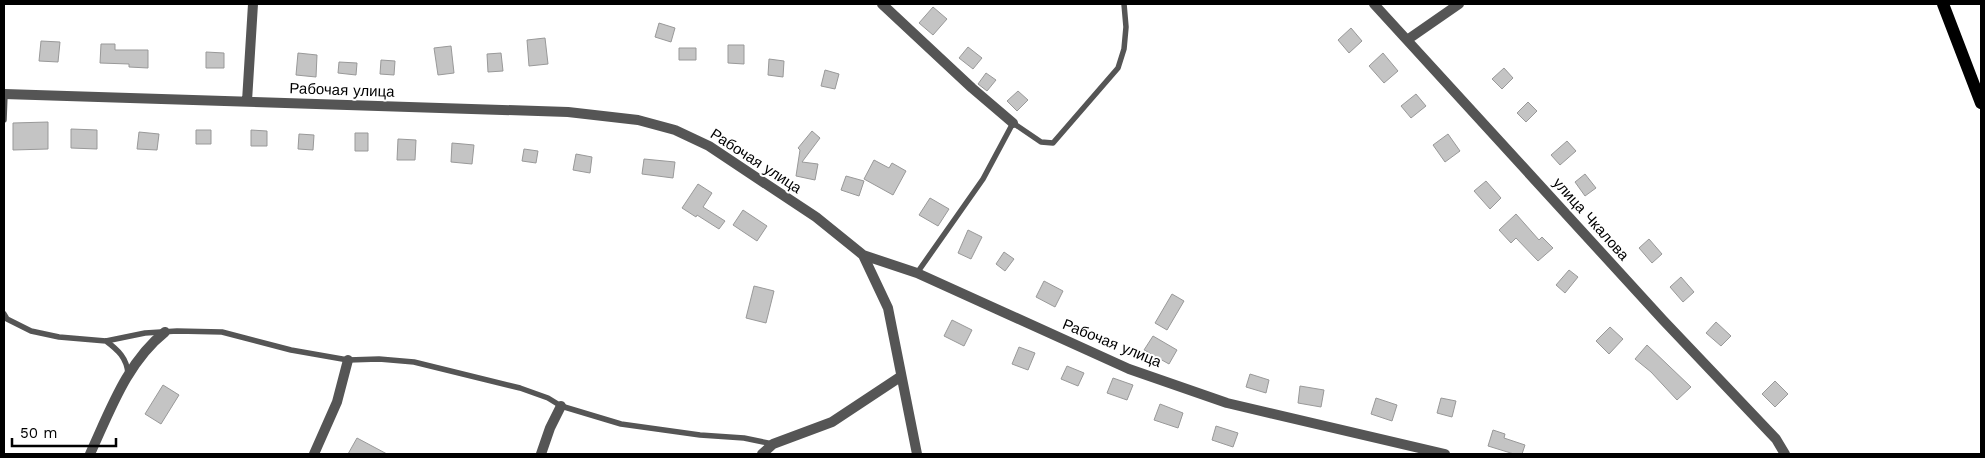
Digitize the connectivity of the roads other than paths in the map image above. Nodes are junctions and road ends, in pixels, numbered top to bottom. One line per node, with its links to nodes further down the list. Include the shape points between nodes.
1 (253, 4): 9 (street)
2 (882, 4): 12 (street)
3 (1124, 4): 12 (lane, via 1124,49 1118,68 1053,143 1041,142)
4 (1374, 4): 7 (street, улица Чкалова)
5 (1459, 4): 7 (street)
6 (1943, 4): 10 (main road)
7 (1407, 40): 29 (street, улица Чкалова, via 1776,439)
8 (4, 94): 9 (street, Рабочая улица); 11 (lane)
9 (247, 101): 13 (street, Рабочая улица, via 568,112 638,120 675,130 709,146)
10 (1981, 103)
11 (4, 120)
12 (1013, 123): 14 (lane, via 983,180)
13 (863, 254): 14 (street, Рабочая улица); 20 (street, via 888,308)
14 (917, 273): 28 (street, Рабочая улица, via 1129,368 1227,403)
15 (4, 314): 17 (lane, via 7,319 31,331)
16 (165, 332): 17 (lane); 18 (lane, via 222,332 291,350); 19 (street)
17 (106, 341): 19 (lane, via 127,363)
18 (348, 360): 21 (lane, via 414,362 520,388); 24 (street, via 337,402)
19 (128, 374): 23 (street)
20 (900, 377): 22 (street, via 832,422); 27 (street)
21 (561, 406): 22 (lane, via 621,424); 25 (street)
22 (773, 444): 26 (street)
23 (90, 454)
24 (314, 454)
25 (541, 454)
26 (762, 454)
27 (917, 454)
28 (1445, 454)
29 (1785, 454)

